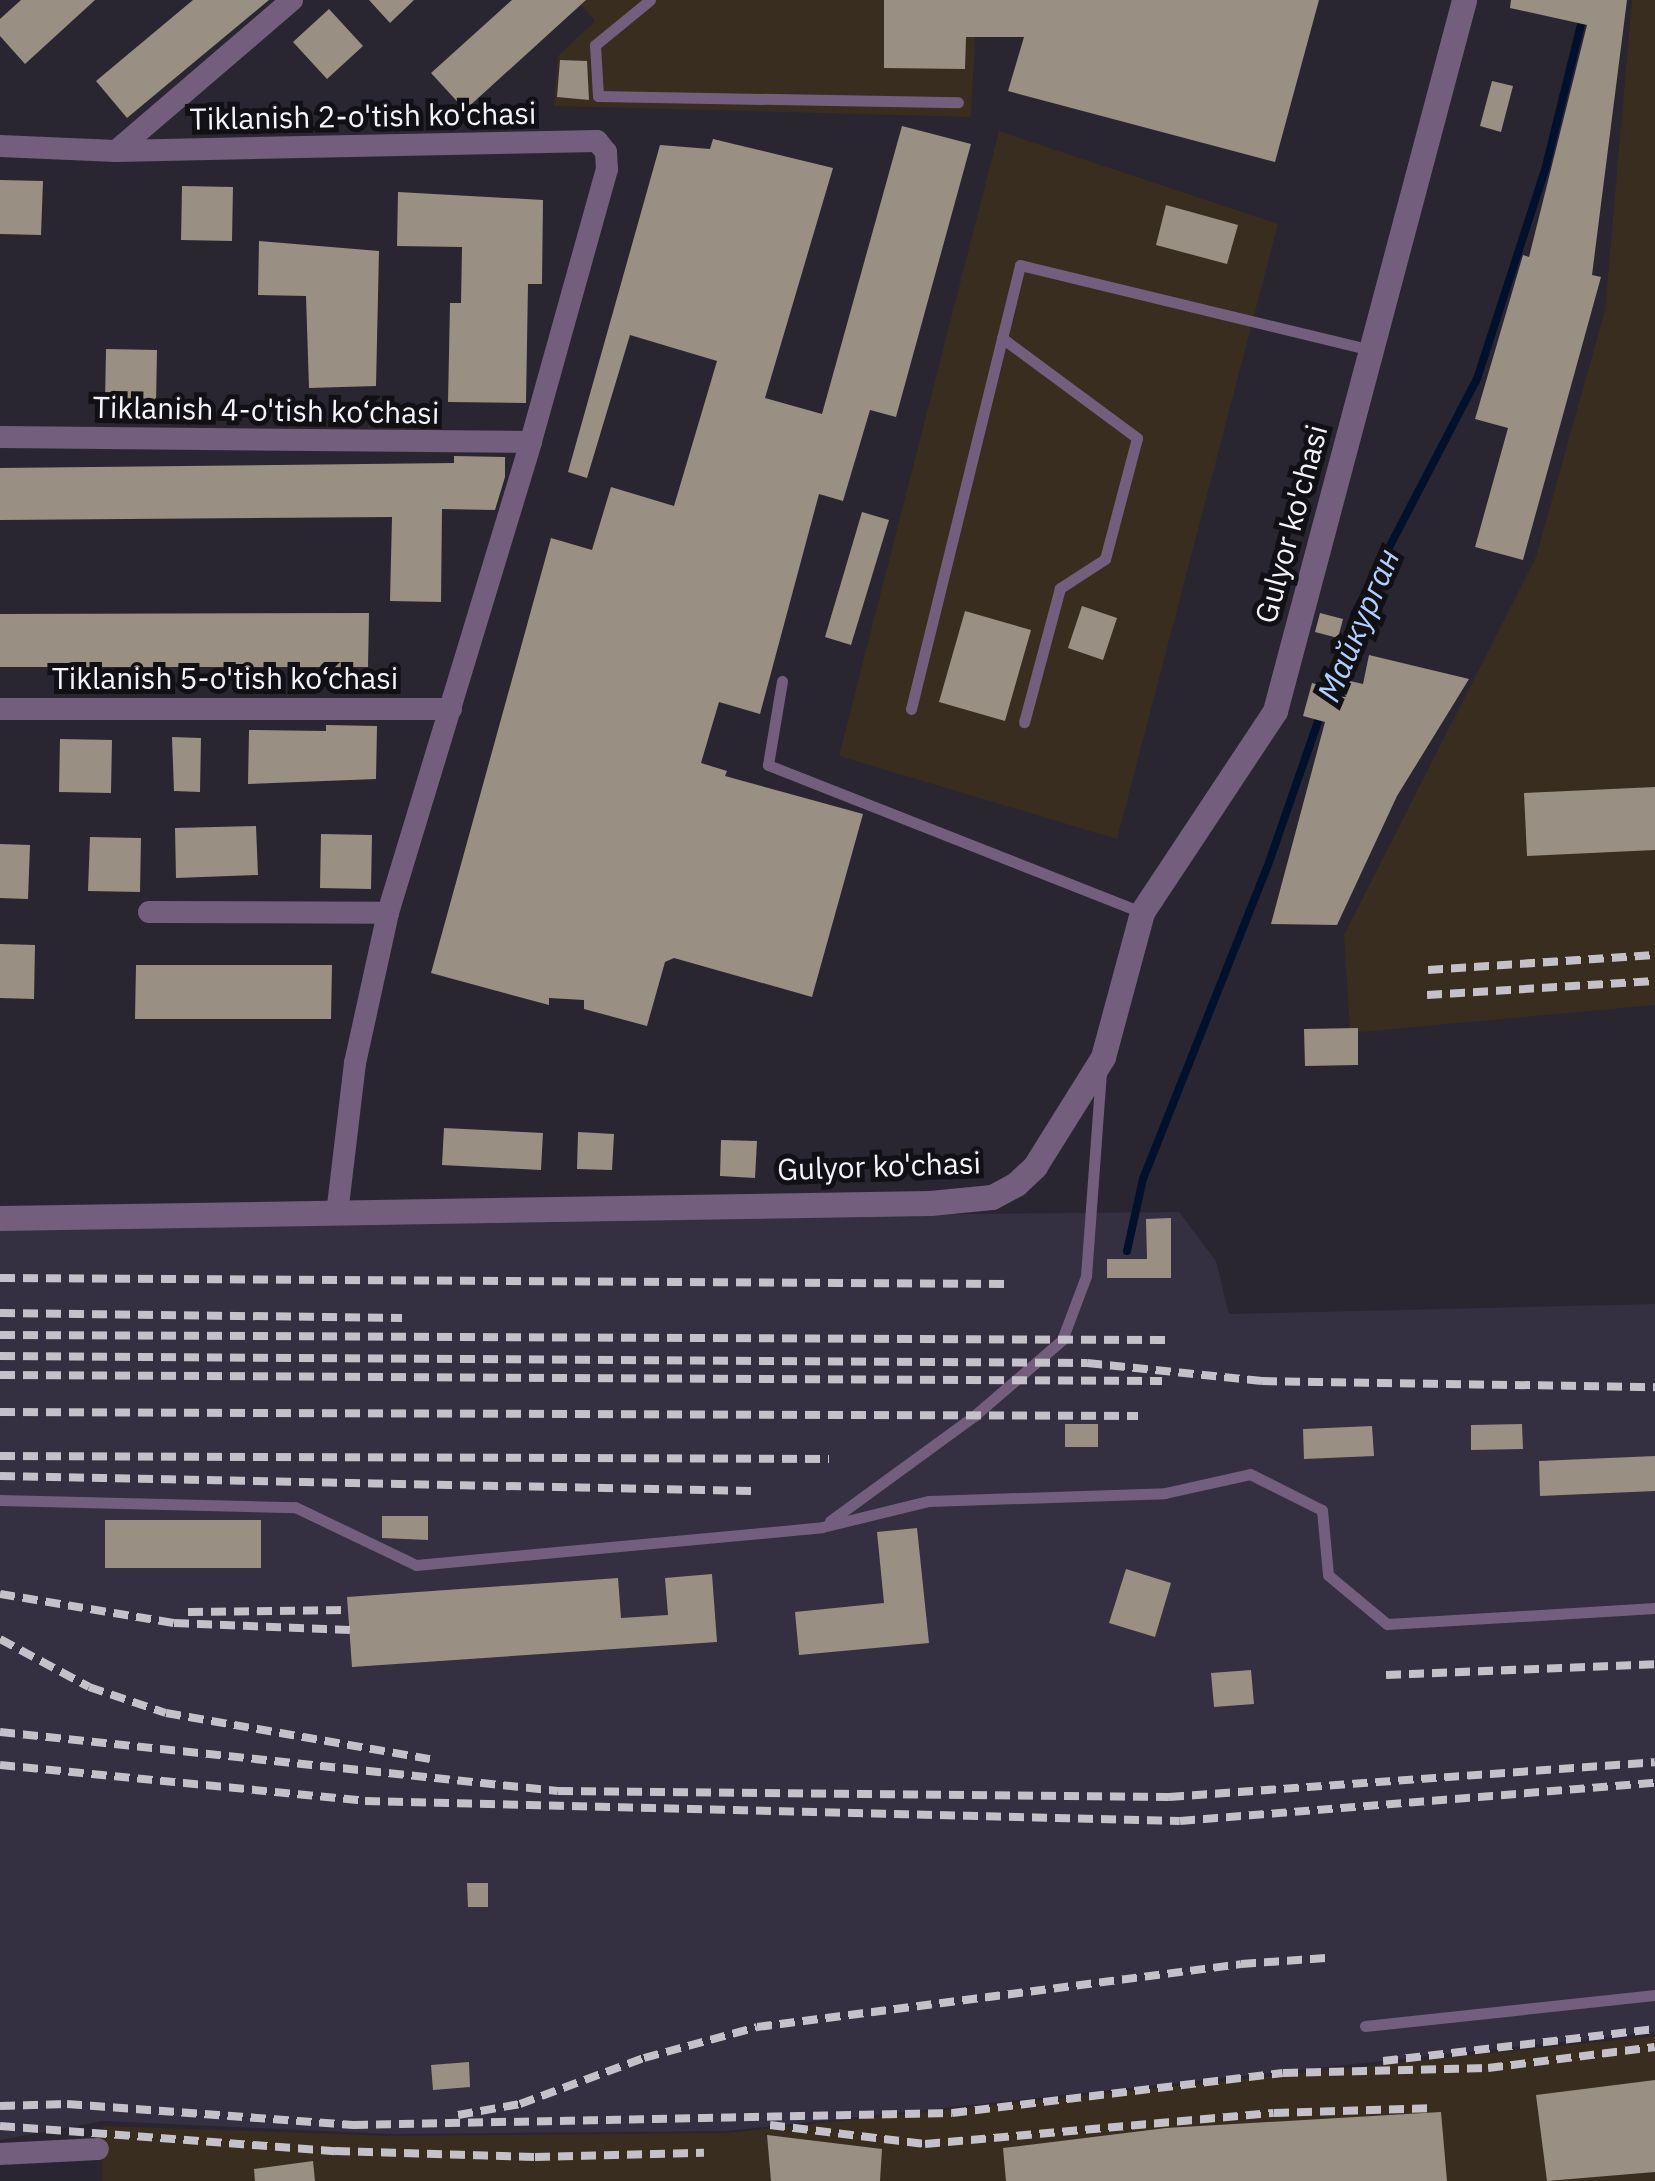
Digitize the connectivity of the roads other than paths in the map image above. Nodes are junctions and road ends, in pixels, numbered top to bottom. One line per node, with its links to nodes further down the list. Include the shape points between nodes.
1 (292, 0): 6 (street, Tiklanish 2-o'tish ko'chasi)
2 (650, 0): 4 (lane, via 594,45 598,96)
3 (1464, 0): 8 (street, Gulyor ko'chasi)
4 (958, 102)
5 (0, 146): 6 (street, Tiklanish 2-o'tish ko'chasi)
6 (116, 151): 10 (street, Tiklanish 2-o'tish ko'chasi, via 596,141 606,152 607,169)
7 (1002, 338): 8 (lane, via 1020,265); 12 (lane); 15 (lane, via 1137,438 1105,559 1060,588)
8 (1371, 350): 17 (street, Gulyor ko'chasi, via 1275,711)
9 (0, 437): 10 (street, Tiklanish 4-o'tish ko‘chasi)
10 (531, 442): 14 (street)
11 (782, 682): 17 (lane, via 768,765)
12 (911, 708)
13 (0, 709): 14 (street, Tiklanish 5-o'tish ko‘chasi)
14 (451, 709): 18 (street)
15 (1024, 722)
16 (149, 912): 18 (street)
17 (1142, 912): 19 (street, Gulyor ko'chasi)
18 (388, 913): 20 (street, via 355,1063)
19 (1102, 1056): 20 (street, Gulyor ko'chasi, via 1036,1166 992,1198); 23 (lane, via 1086,1276 1062,1340 974,1416)
20 (337, 1214): 21 (street, Gulyor ko'chasi)
21 (0, 1218)
22 (0, 1500): 23 (lane, via 295,1507 416,1566)
23 (822, 1526): 24 (lane, via 929,1501 1165,1493 1250,1474 1322,1510 1328,1575 1386,1624)
24 (1655, 1608)
25 (1655, 1994): 26 (lane)
26 (1365, 2026)
27 (98, 2149): 28 (street)
28 (0, 2154)

